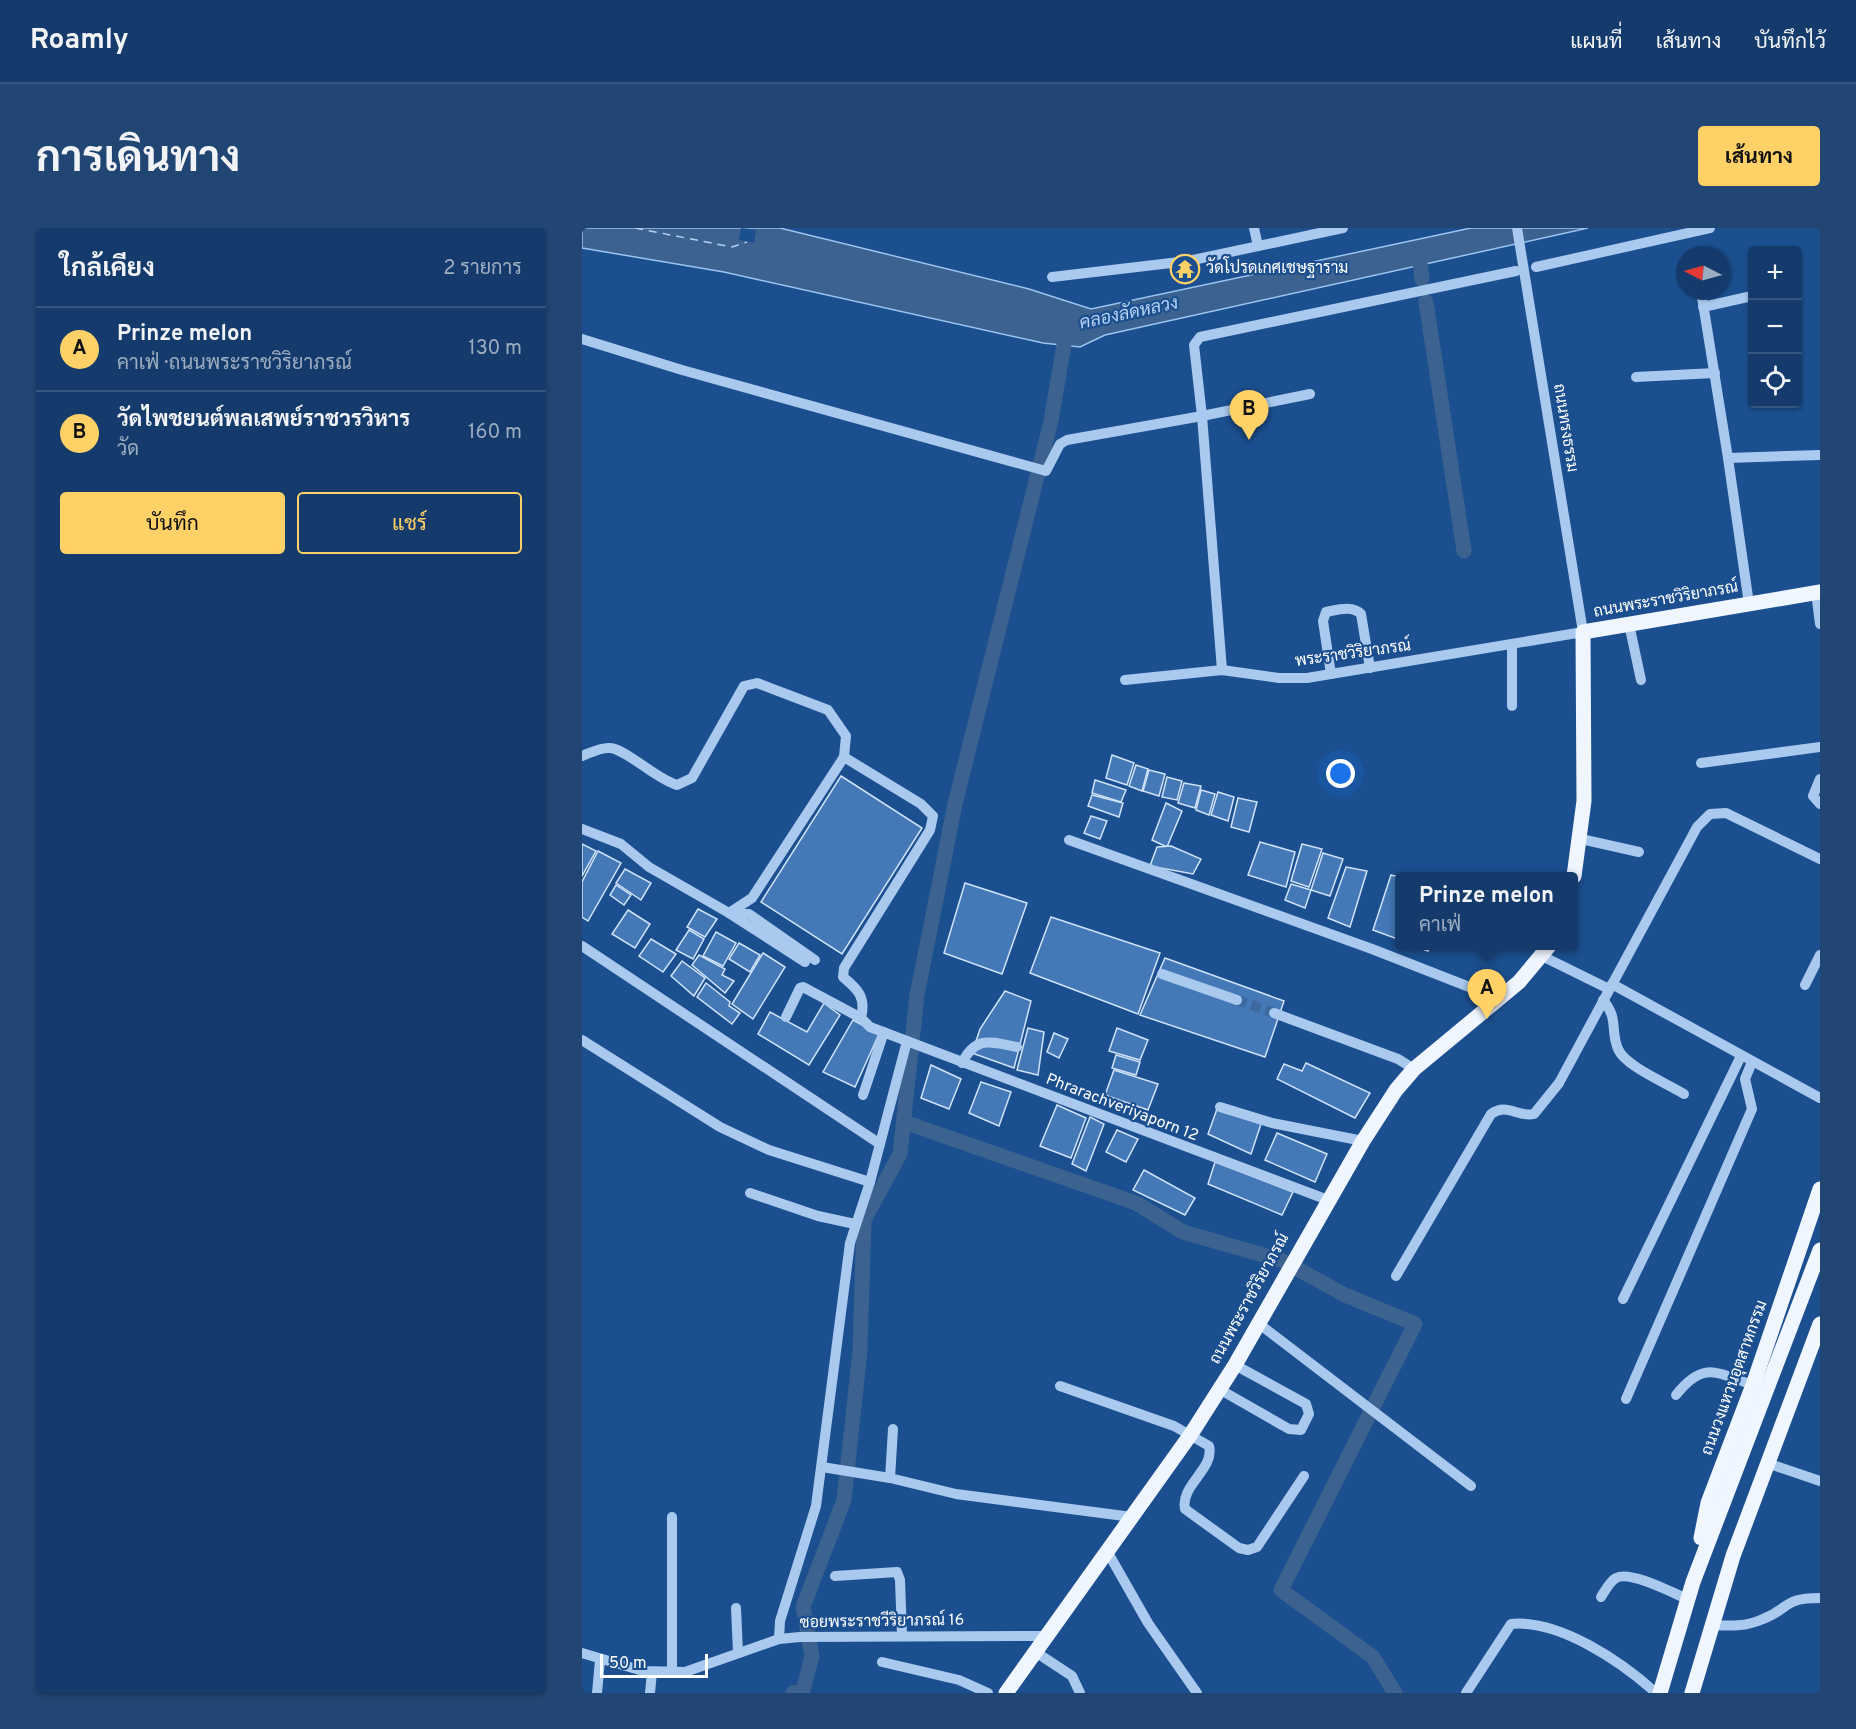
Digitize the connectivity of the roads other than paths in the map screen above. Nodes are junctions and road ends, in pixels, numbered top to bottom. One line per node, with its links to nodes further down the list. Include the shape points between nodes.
1 (1254, 228): 5 (street)
2 (1343, 228): 5 (street)
3 (1517, 228): 7 (street, ถนนทรงธรรม)
4 (1710, 228): 6 (street)
5 (1258, 246): 8 (street, via 1188,261)
6 (1536, 267)
7 (1519, 268): 16 (street, via 1200,337 1194,345); 23 (street, ถนนทรงธรรม)
8 (1052, 277)
9 (1748, 297): 11 (street)
10 (1702, 300): 11 (street)
11 (1703, 307): 13 (street)
12 (582, 339): 16 (street, via 1041,471 1046,471 1060,444 1067,440)
13 (1715, 373): 14 (street); 18 (street)
14 (1636, 377)
15 (1310, 394): 16 (street)
16 (1202, 416): 26 (street)
17 (1820, 455): 18 (street)
18 (1728, 458): 20 (street)
19 (1818, 592): 20 (main road, ถนนพระราชวิริยาภรณ์); 22 (street)
20 (1749, 604): 21 (main road, ถนนพระราชวิริยาภรณ์)
21 (1629, 624): 23 (main road, ถนนพระราชวิริยาภรณ์); 29 (street)
22 (1820, 624)
23 (1583, 632): 24 (street, พระราชวิริยาภรณ์); 38 (main road, ถนนพระราชวิริยาภรณ์)
24 (1512, 644): 25 (street, พระราชวิริยาภรณ์); 30 (street)
25 (1370, 668): 27 (street, พระราชวิริยาภรณ์); 27 (street, via 1361,614 1342,609 1326,612 1323,621)
26 (1222, 669): 27 (street, พระราชวิริยาภรณ์, via 1279,678); 28 (street, พระราชวิริยาภรณ์)
27 (1331, 674)
28 (1125, 680)
29 (1641, 680)
30 (1512, 706)
31 (1820, 747): 34 (street)
32 (582, 756): 33 (street, via 608,747 669,783 683,783 692,778 744,686 757,683 828,710 846,735)
33 (844, 757): 43 (street, via 752,898); 56 (street, via 921,804 933,816 930,830 844,968 843,977 861,993)
34 (1701, 763)
35 (1820, 779): 36 (street, via 1813,796)
36 (1820, 804)
37 (582, 829): 43 (street, via 621,844 649,867)
38 (1581, 839): 40 (street); 42 (main road, ถนนพระราชวิริยาภรณ์)
39 (1069, 840): 51 (street)
40 (1640, 852)
41 (1820, 860): 50 (street, via 1726,813 1710,814 1697,827)
42 (1575, 872)
43 (729, 913): 47 (street)
44 (582, 946): 70 (street)
45 (1545, 951): 50 (street); 51 (main road, ถนนพระราชวิริยาภรณ์)
46 (1820, 955): 49 (street)
47 (810, 961)
48 (1162, 974): 52 (street)
49 (1805, 985)
50 (1610, 987): 53 (street); 61 (street)
51 (1500, 999): 64 (main road, ถนนพระราชวิริยาภรณ์)
52 (1237, 1000)
53 (1603, 1000): 65 (street, via 1614,1017 1617,1048 1626,1060); 77 (street, via 1559,1083 1541,1107 1530,1116 1505,1108 1491,1114)
54 (1274, 1013): 64 (street, via 1398,1059)
55 (786, 1017): 56 (street, Phrarachveriyaporn 12, via 803,987)
56 (861, 1018): 57 (street, Phrarachveriyaporn 12, via 870,1027)
57 (884, 1032): 59 (street, Phrarachveriyaporn 12); 66 (street)
58 (582, 1040): 71 (street, via 720,1127 768,1150)
59 (908, 1041): 63 (street, Phrarachveriyaporn 12); 70 (street)
60 (1017, 1047): 63 (street, via 991,1042 977,1044 968,1050)
61 (1741, 1056): 62 (street); 78 (street)
62 (1752, 1062): 67 (street); 87 (street, via 1745,1079 1752,1109)
63 (962, 1063): 74 (street, Phrarachveriyaporn 12)
64 (1414, 1069): 69 (main road, ถนนพระราชวิริยาภรณ์)
65 (1684, 1094)
66 (863, 1095)
67 (1820, 1098)
68 (1220, 1107): 69 (street, via 1272,1123)
69 (1363, 1140): 74 (main road, ถนนพระราชวิริยาภรณ์)
70 (880, 1144): 71 (street)
71 (870, 1182): 75 (street)
72 (1820, 1189): 83 (main road, ถนนวงแหวนอุตสาหกรรม)
73 (750, 1193): 75 (street)
74 (1328, 1200): 79 (main road, ถนนพระราชวิริยาภรณ์)
75 (855, 1224): 92 (street)
76 (1820, 1250): 101 (main road, ถนนวงแหวนอุตสาหกรรม)
77 (1396, 1276)
78 (1623, 1299)
79 (1258, 1323): 82 (main road, ถนนพระราชวิริยาภรณ์); 96 (street)
80 (1820, 1324): 90 (main road)
81 (1820, 1348): 90 (main road)
82 (1235, 1365): 85 (main road, ถนนพระราชวิริยาภรณ์); 85 (street, via 1306,1404 1309,1414 1300,1430 1289,1429)
83 (1753, 1385): 86 (street, via 1698,1372); 101 (main road, ถนนวงแหวนอุตสาหกรรม, via 1708,1503)
84 (1060, 1386): 89 (street)
85 (1219, 1389): 89 (main road, ถนนพระราชวิริยาภรณ์)
86 (1676, 1395)
87 (1626, 1399)
88 (893, 1430): 94 (street)
89 (1191, 1434): 93 (street, via 1209,1446 1211,1452 1185,1495 1185,1509 1239,1548 1257,1547); 98 (main road, ถนนพระราชวิริยาภรณ์)
90 (1774, 1447): 91 (main road)
91 (1767, 1463): 95 (street); 106 (main road)
92 (822, 1467): 94 (street); 109 (street, via 816,1506 780,1620)
93 (1304, 1476)
94 (890, 1478): 98 (street, via 956,1494)
95 (1820, 1481)
96 (1471, 1486)
97 (672, 1517): 117 (street)
98 (1132, 1517): 99 (main road, ถนนพระราชวิริยาภรณ์)
99 (1107, 1551): 108 (main road, ถนนพระราชวิริยาภรณ์); 123 (street, via 1148,1623)
100 (835, 1576): 107 (street, via 897,1572)
101 (1693, 1582): 104 (main road, ถนนวงแหวนอุตสาหกรรม)
102 (1601, 1597): 104 (street, via 1614,1578 1623,1576)
103 (1820, 1598): 106 (street, via 1798,1598 1766,1618 1743,1626)
104 (1687, 1599): 125 (main road, ถนนวงแหวนอุตสาหกรรม)
105 (736, 1608): 112 (street)
106 (1711, 1625): 116 (main road)
107 (902, 1635): 108 (street, ซอยพระราชวีริยาภรณ์ 16); 109 (street, ซอยพระราชวีริยาภรณ์ 16)
108 (1046, 1636): 110 (main road, ถนนพระราชวิริยาภรณ์)
109 (779, 1639): 112 (street, ซอยพระราชวีริยาภรณ์ 16)
110 (1034, 1652): 121 (main road, ถนนพระราชวิริยาภรณ์); 122 (street, via 1072,1676)
111 (582, 1653): 113 (street, ซอยพระราชวีริยาภรณ์ 16)
112 (738, 1653): 117 (street, ซอยพระราชวีริยาภรณ์ 16)
113 (600, 1660): 115 (street, ซอยพระราชวีริยาภรณ์ 16); 118 (street)
114 (882, 1662): 120 (street, via 959,1680)
115 (652, 1672): 117 (street, ซอยพระราชวีริยาภรณ์ 16); 119 (street)
116 (1697, 1672): 126 (main road); 127 (main road)
117 (672, 1673)
118 (597, 1693)
119 (650, 1693)
120 (988, 1693)
121 (1006, 1693)
122 (1080, 1693)
123 (1197, 1693)
124 (1466, 1693): 125 (street, via 1511,1624 1524,1623 1579,1641)
125 (1658, 1693)
126 (1692, 1693)
127 (1697, 1693)

